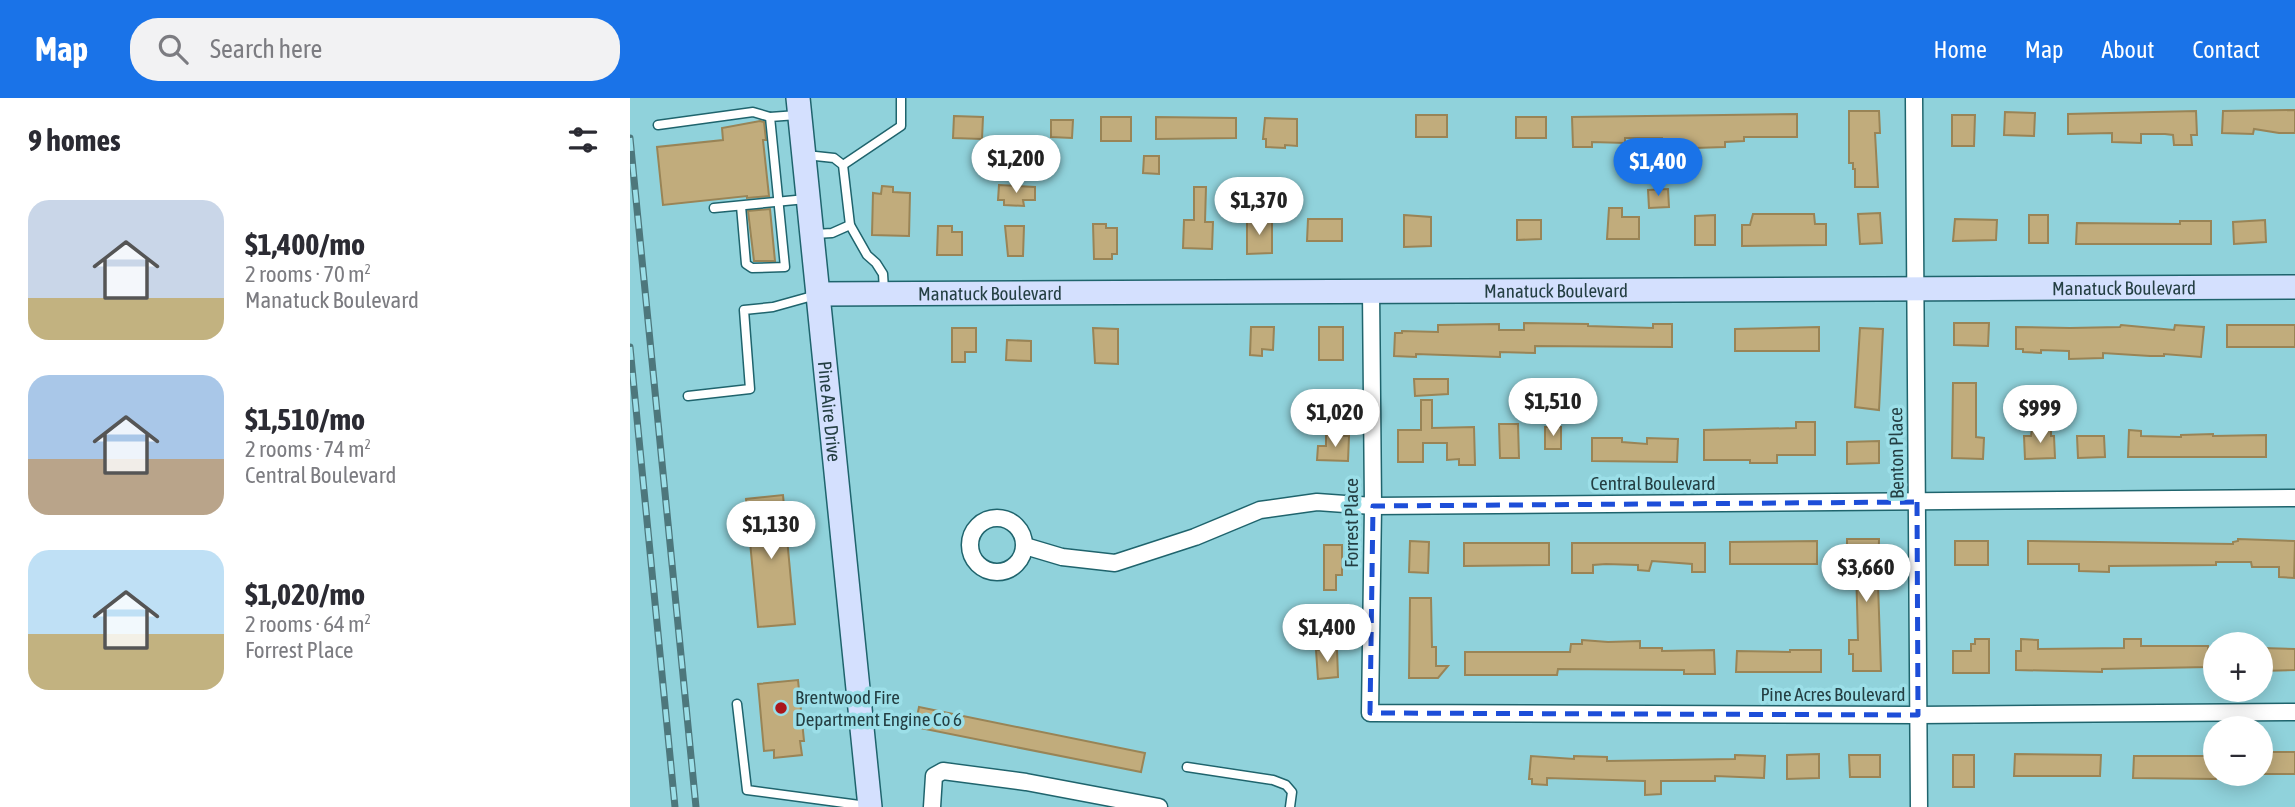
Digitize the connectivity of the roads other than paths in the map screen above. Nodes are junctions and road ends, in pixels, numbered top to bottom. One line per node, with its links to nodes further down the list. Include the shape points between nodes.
1 (901, 98): 7 (lane, via 901,125)
2 (1913, 98): 15 (street, Benton Place)
3 (799, 107): 4 (lane); 6 (street, Pine Aire Drive)
4 (770, 117): 5 (lane, via 753,112); 9 (lane)
5 (658, 125)
6 (804, 155): 7 (lane, via 834,158); 8 (street, Pine Aire Drive)
7 (843, 165): 12 (lane)
8 (809, 199): 9 (lane); 13 (street, Pine Aire Drive)
9 (778, 202): 10 (lane); 10 (lane, via 785,267 752,268 746,264)
10 (741, 206): 11 (lane)
11 (714, 208)
12 (850, 225): 13 (lane, via 832,233); 17 (lane, via 883,274)
13 (812, 234): 18 (street, Pine Aire Drive)
14 (2295, 287): 15 (street, Manatuck Boulevard)
15 (1915, 288): 16 (street, Manatuck Boulevard); 21 (street, Benton Place)
16 (1371, 291): 17 (street, Manatuck Boulevard); 22 (street, Forrest Place)
17 (884, 293): 18 (street, Manatuck Boulevard)
18 (818, 294): 19 (lane, via 744,310 750,388); 29 (street, Pine Aire Drive)
19 (688, 396)
20 (2295, 498): 21 (street, Central Boulevard)
21 (1917, 502): 22 (street, Central Boulevard); 27 (street, Benton Place)
22 (1373, 506): 23 (street, Central Boulevard, via 1317,502 1260,510 1115,563 1062,557); 26 (street, Forrest Place)
23 (1025, 546)
24 (737, 704): 29 (lane, via 747,790)
25 (2295, 712): 27 (street, Pine Acres Boulevard)
26 (1370, 713): 27 (street, Pine Acres Boulevard)
27 (1918, 715): 33 (street, Benton Place)
28 (1186, 767): 32 (lane, via 1286,785 1292,792)
29 (870, 807)
30 (932, 807): 31 (street, via 934,776 943,771)
31 (1159, 807)
32 (1290, 807)
33 (1919, 807)

